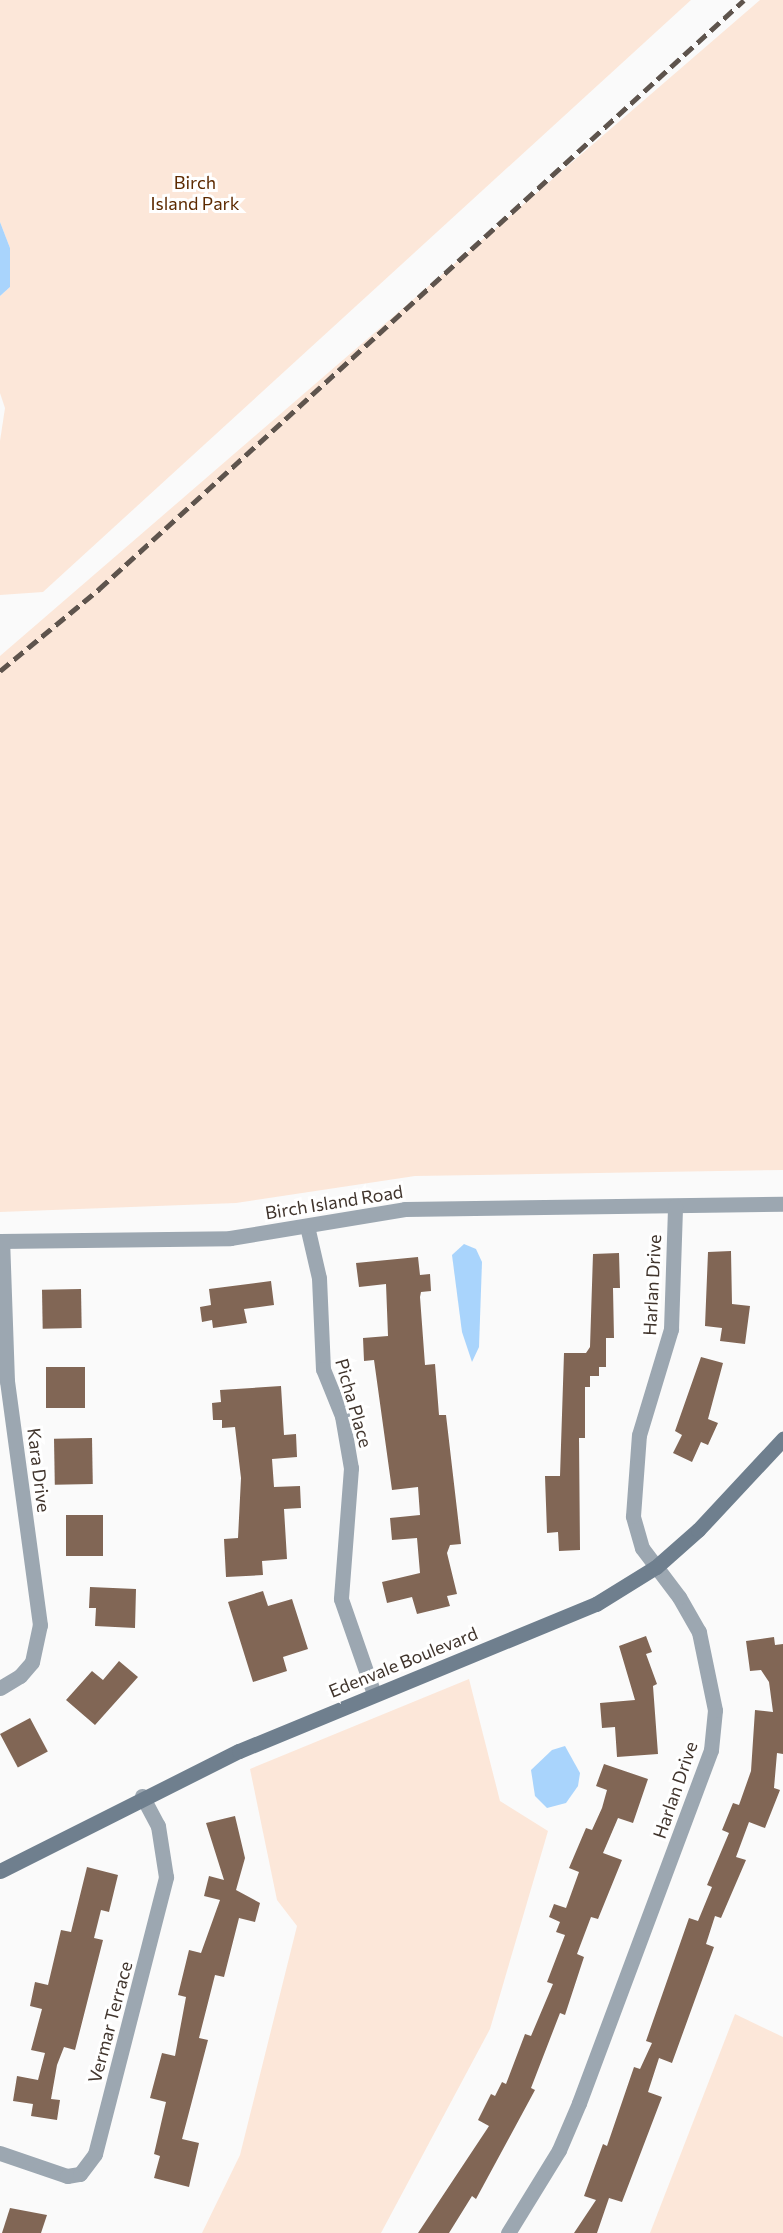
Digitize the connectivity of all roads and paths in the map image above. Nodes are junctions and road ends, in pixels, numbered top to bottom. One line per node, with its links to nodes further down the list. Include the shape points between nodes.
1 (783, 1204): 2 (street, Birch Island Road)
2 (675, 1206): 3 (street, Birch Island Road, via 405,1209); 6 (street, Harlan Drive, via 671,1329 639,1435 633,1476 636,1533)
3 (307, 1226): 4 (street, Birch Island Road, via 230,1238); 8 (street, Picha Place, via 320,1278 323,1369 342,1416 351,1468 341,1599)
4 (1, 1241): 7 (street, Kara Drive, via 7,1381 44,1645 20,1676)
5 (783, 1439): 6 (street, Edenvale Boulevard, via 741,1490)
6 (656, 1567): 8 (street, Edenvale Boulevard, via 596,1604); 12 (street, Harlan Drive, via 699,1632 715,1710 711,1750 579,2103 559,2150)
7 (0, 1688)
8 (374, 1694): 9 (street, Edenvale Boulevard)
9 (142, 1796): 10 (street, Edenvale Boulevard); 11 (street, Vermar Terrace, via 158,1826 166,1877 94,2168 67,2176)
10 (0, 1871)
11 (0, 2153)
12 (508, 2233)

